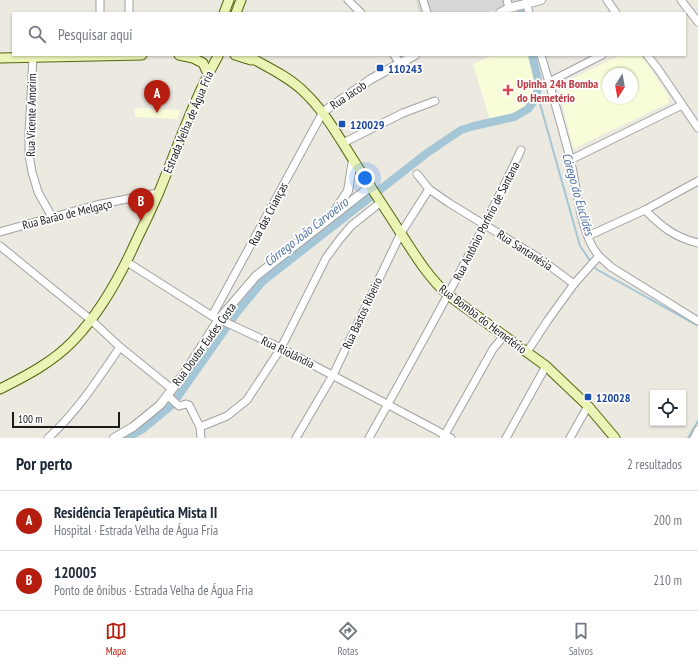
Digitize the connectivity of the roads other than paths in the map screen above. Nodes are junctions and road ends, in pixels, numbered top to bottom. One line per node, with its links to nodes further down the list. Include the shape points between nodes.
1 (100, 0): 12 (street)
2 (129, 0): 13 (street)
3 (229, 0): 14 (main road)
4 (241, 0): 15 (main road)
5 (348, 0): 16 (street)
6 (424, 0): 17 (street)
7 (541, 0): 10 (street)
8 (607, 0): 20 (street)
9 (681, 0): 21 (street)
10 (526, 2): 11 (street); 19 (street)
11 (508, 4): 18 (street)
12 (100, 12)
13 (129, 12)
14 (224, 12)
15 (236, 12)
16 (360, 12)
17 (427, 12)
18 (501, 12)
19 (529, 12)
20 (615, 12)
21 (698, 22)
22 (33, 56): 23 (main road); 33 (main road); 52 (street, Rua Vicente Amorim, via 29,155 38,192)
23 (100, 56)
24 (184, 56): 36 (main road, via 203,63)
25 (217, 56): 36 (main road, Estrada Velha de Água Fria)
26 (238, 56): 34 (main road, Rua Bomba do Hemetério)
27 (248, 56): 34 (main road, Rua Bomba do Hemetério)
28 (395, 56): 35 (street)
29 (413, 56): 35 (street, Rua Jacob)
30 (541, 56): 37 (street)
31 (600, 56): 37 (street)
32 (647, 56): 39 (street)
33 (0, 58)
34 (258, 62): 40 (main road, Rua Bomba do Hemetério, via 302,89)
35 (400, 62): 40 (street, Rua Jacob)
36 (208, 74): 49 (main road, Estrada Velha de Água Fria)
37 (549, 82): 45 (street)
38 (435, 101): 42 (street, via 403,113)
39 (682, 105): 41 (street); 45 (street)
40 (323, 112): 42 (main road, Rua Bomba do Hemetério); 64 (street, Rua das Crianças)
41 (698, 128)
42 (343, 143): 44 (main road, Rua Bomba do Hemetério)
43 (521, 150): 54 (street, Rua Antônio Porfirio de Santana)
44 (353, 160): 50 (main road, Rua Bomba do Hemetério); 53 (street, via 348,191)
45 (570, 160): 57 (street)
46 (417, 174): 48 (street, Rua Santanésia)
47 (698, 181): 51 (street)
48 (429, 189): 54 (street, Rua Santanésia); 56 (street, Rua Bastos Ribeiro)
49 (158, 194): 52 (street, Rua Barão de Melgaço, via 96,205); 61 (main road, Estrada Velha de Água Fria)
50 (376, 194): 53 (street, Rua Doutor Eudes Costa); 56 (main road, Rua Bomba do Hemetério); 69 (street, via 326,258)
51 (645, 210): 57 (street); 58 (street, via 669,231)
52 (52, 217): 55 (street, Rua Barão de Melgaço)
53 (331, 217): 64 (street, Rua Doutor Eudes Costa, via 256,276)
54 (485, 224): 62 (street, Rua Santanésia); 63 (street, Rua Antônio Porfirio de Santana)
55 (0, 232)
56 (401, 233): 63 (main road, Rua Bomba do Hemetério, via 427,273); 72 (street, Rua Bastos Ribeiro)
57 (588, 236): 60 (street)
58 (698, 243)
59 (0, 246): 65 (street)
60 (597, 258): 62 (street); 66 (street)
61 (127, 262): 64 (street, Rua Riolândia); 65 (main road, Estrada Velha de Água Fria)
62 (574, 284): 70 (street)
63 (448, 295): 67 (main road, Rua Bomba do Hemetério); 75 (street, Rua Antônio Porfirio de Santana)
64 (216, 318): 69 (street, Rua Riolândia); 74 (street, Rua Doutor Eudes Costa)
65 (91, 320): 68 (street); 73 (main road, Estrada Velha de Água Fria, via 73,342 48,363)
66 (698, 321)
67 (504, 336): 70 (main road, Rua Bomba do Hemetério); 79 (street, via 493,349)
68 (120, 347): 74 (street); 80 (street, via 64,424)
69 (281, 348): 72 (street, Rua Riolândia); 77 (street, via 241,406 227,416)
70 (526, 352): 71 (main road, Rua Bomba do Hemetério)
71 (546, 366): 76 (main road, Rua Bomba do Hemetério); 85 (street)
72 (333, 375): 75 (street, Rua Riolândia); 83 (street, Rua Bastos Ribeiro)
73 (0, 389)
74 (170, 395): 77 (street, via 178,406 189,405); 81 (street, Rua Doutor Eudes Costa, via 133,427)
75 (387, 405): 79 (street, Rua Riolândia); 84 (street, Rua Antônio Porfirio de Santana)
76 (588, 406): 86 (street); 87 (main road, Rua Bomba do Hemetério)
77 (200, 427): 82 (street)
78 (698, 430): 88 (street)
79 (446, 437)
80 (48, 438)
81 (114, 438)
82 (201, 438)
83 (296, 438)
84 (369, 438)
85 (506, 438)
86 (570, 438)
87 (615, 438)
88 (694, 438)

